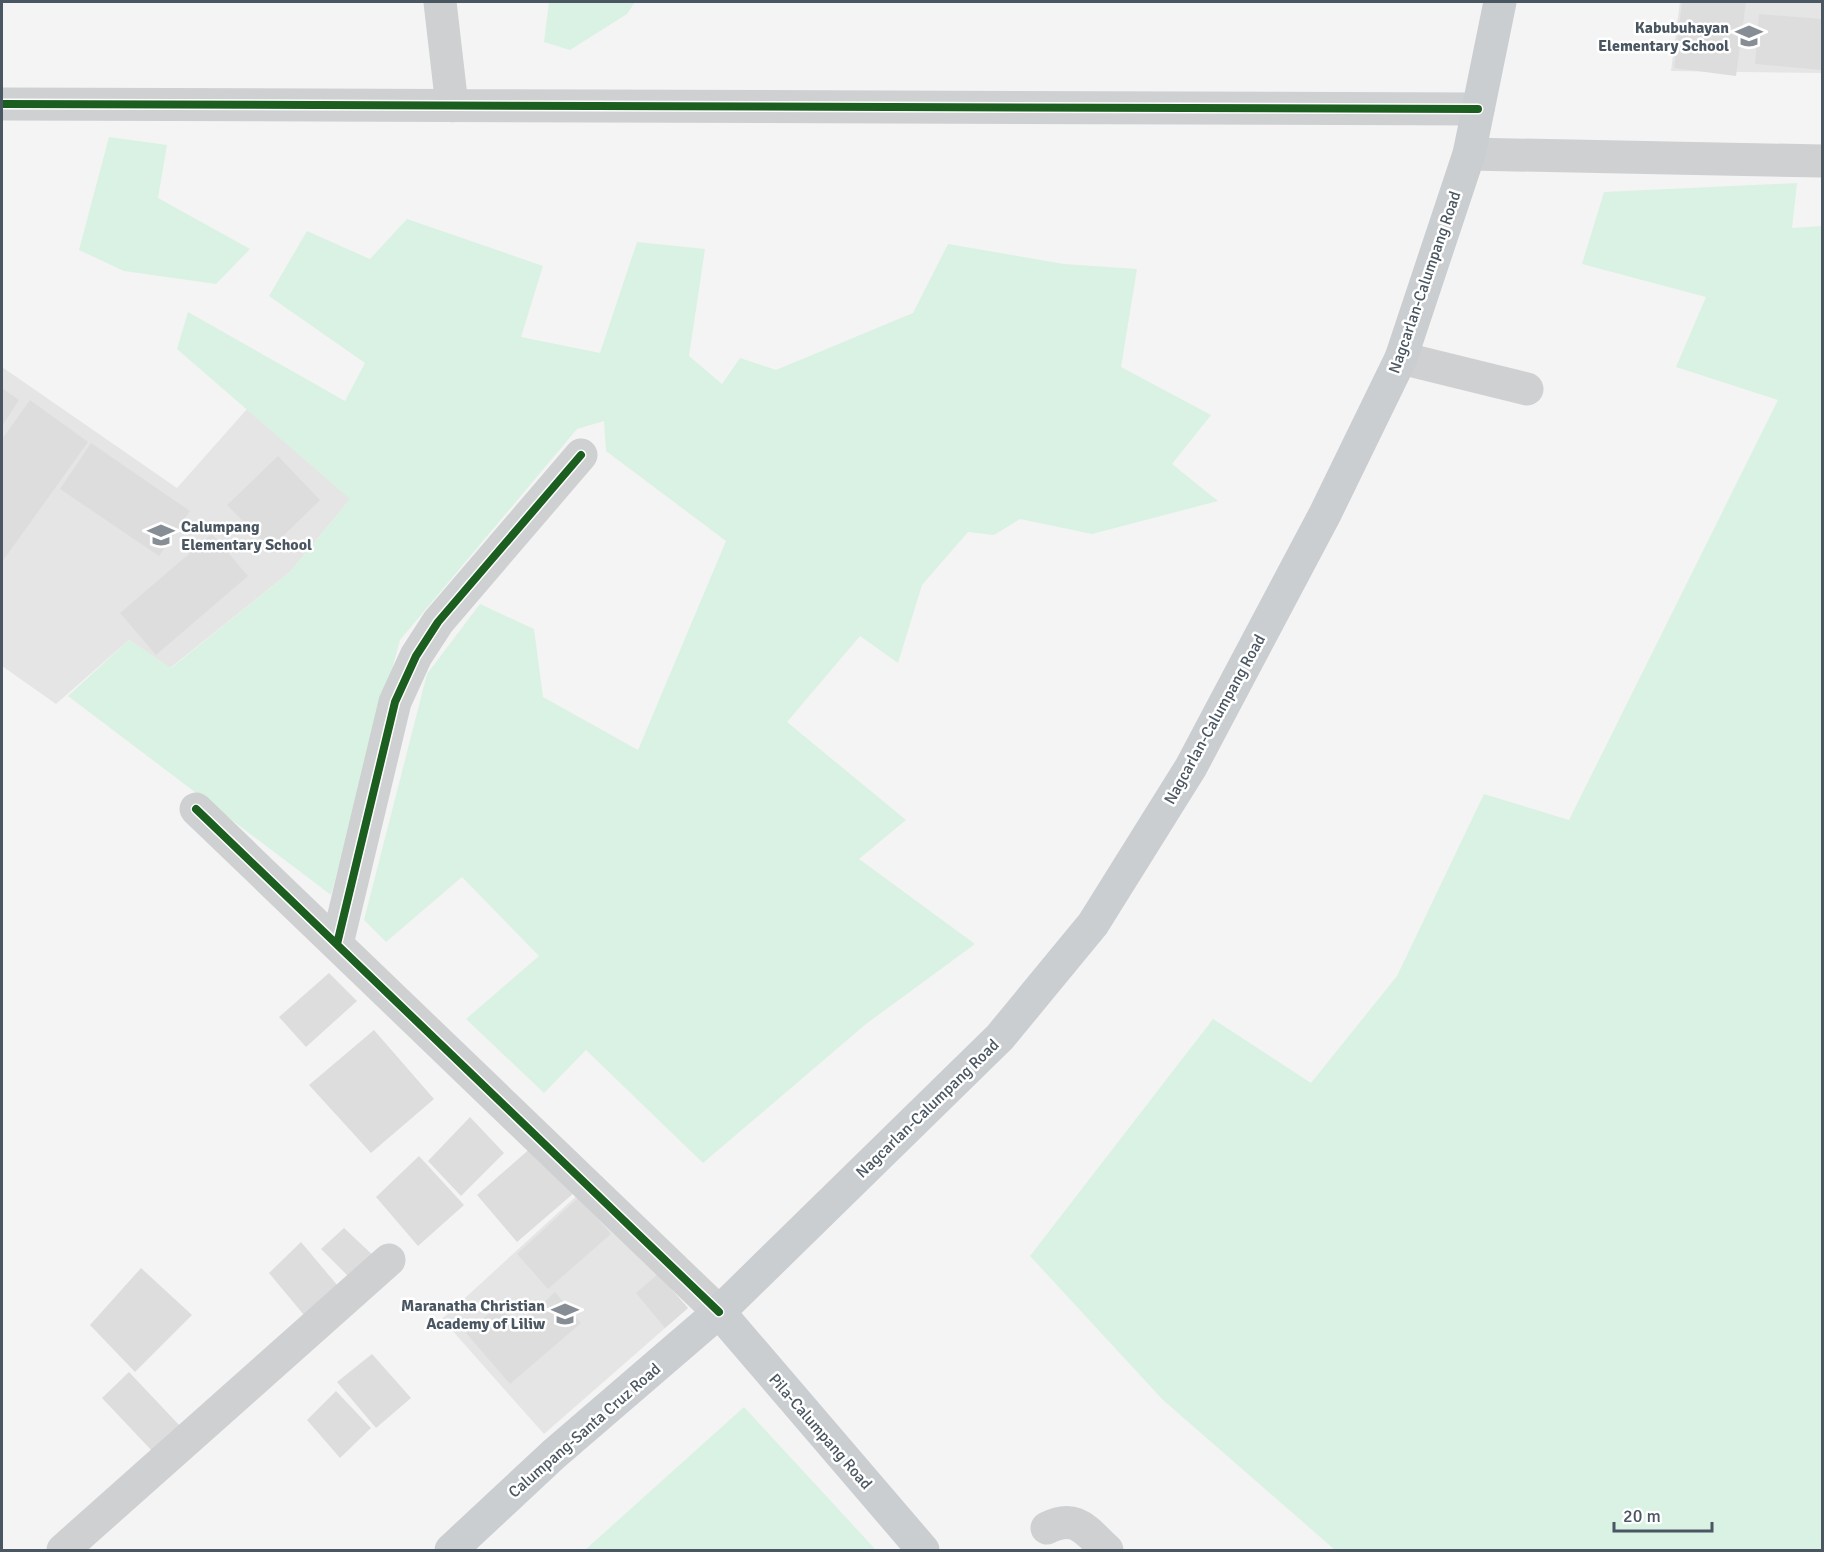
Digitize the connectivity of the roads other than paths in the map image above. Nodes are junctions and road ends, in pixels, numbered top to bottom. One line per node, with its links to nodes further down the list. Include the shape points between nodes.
1 (440, 2): 4 (street)
2 (1500, 2): 5 (main road, Nagcarlan-Calumpang Road)
3 (2, 104): 4 (street)
4 (453, 106): 5 (street)
5 (1478, 109): 6 (main road, Nagcarlan-Calumpang Road)
6 (1469, 154): 7 (street); 8 (main road, Nagcarlan-Calumpang Road)
7 (1822, 161)
8 (1401, 358): 9 (street); 14 (main road, Nagcarlan-Calumpang Road, via 1325,514 1191,767 1093,924 1000,1037)
9 (1527, 389)
10 (581, 455): 12 (street, via 438,622 417,656 395,702)
11 (196, 808): 12 (street)
12 (337, 944): 14 (street)
13 (389, 1260): 16 (street)
14 (719, 1312): 17 (main road, Calumpang-Santa Cruz Road, via 554,1454); 18 (main road, Pila-Calumpang Road)
15 (1047, 1528): 19 (street, via 1063,1520 1078,1523)
16 (63, 1551)
17 (451, 1551)
18 (923, 1551)
19 (1107, 1551)

